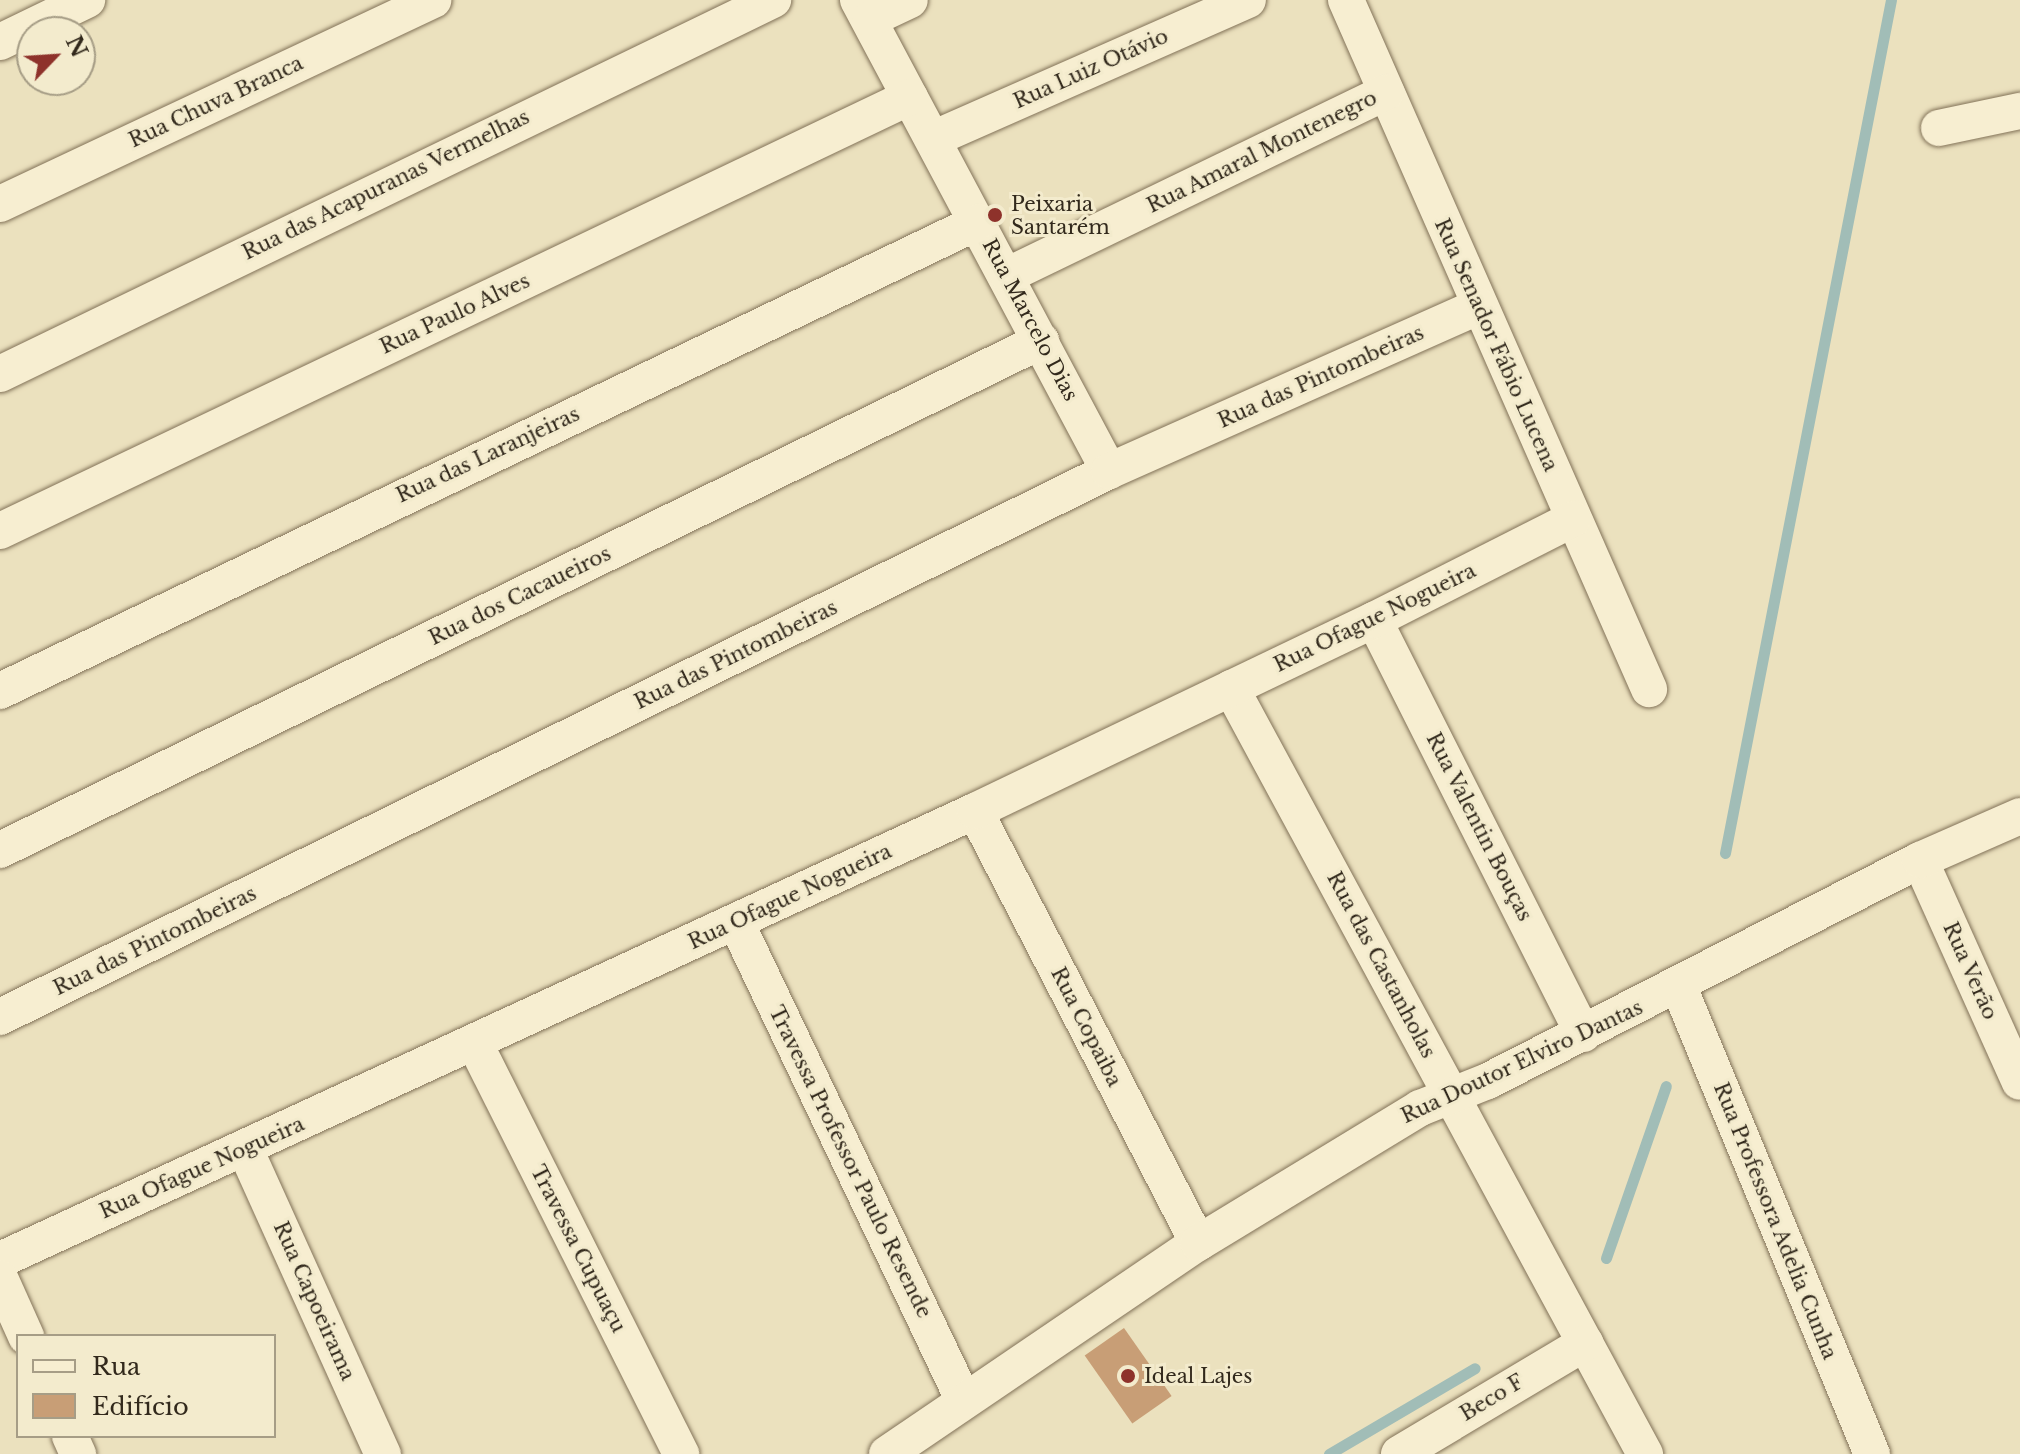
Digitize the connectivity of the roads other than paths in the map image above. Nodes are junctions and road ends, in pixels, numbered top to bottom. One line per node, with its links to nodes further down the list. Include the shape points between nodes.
1 (87, 0): 8 (street)
2 (433, 0): 14 (street, Rua Chuva Branca)
3 (773, 0): 19 (street, Rua das Acapuranas Vermelhas)
4 (910, 0): 7 (street)
5 (1248, 0): 13 (street, Rua Luiz Otávio)
6 (1346, 0): 9 (street, Rua Senador Fábio Lucena)
7 (864, 10): 10 (street, Rua Marcelo Dias)
8 (0, 42)
9 (1386, 92): 16 (street, Rua Amaral Montenegro); 17 (street, Rua Senador Fábio Lucena)
10 (910, 97): 13 (street, Rua Marcelo Dias); 22 (street, Rua Paulo Alves)
11 (2020, 111): 12 (street)
12 (1939, 128)
13 (935, 138): 15 (street, Rua Marcelo Dias)
14 (0, 204)
15 (978, 222): 16 (street, Rua Marcelo Dias); 26 (street, Rua das Laranjeiras)
16 (1008, 275): 18 (street, Rua Marcelo Dias)
17 (1479, 306): 20 (street, Rua das Pintombeiras); 21 (street, Rua Senador Fábio Lucena)
18 (1041, 341): 20 (street, Rua Marcelo Dias); 29 (street, Rua dos Cacaueiros)
19 (0, 374)
20 (1109, 471): 33 (street, Rua das Pintombeiras)
21 (1573, 519): 23 (street, Rua Ofague Nogueira); 25 (street, Rua Senador Fábio Lucena)
22 (0, 531)
23 (1374, 620): 24 (street, Rua Ofague Nogueira); 34 (street, Rua Valentin Bouças)
24 (1231, 688): 27 (street, Rua Ofague Nogueira); 37 (street, Rua das Castanholas)
25 (1649, 689)
26 (0, 691)
27 (975, 811): 31 (street, Rua Ofague Nogueira); 39 (street, Rua Copaiba)
28 (2020, 816): 30 (street, Rua Doutor Elviro Dantas)
29 (0, 850)
30 (1920, 860): 32 (street, Rua Doutor Elviro Dantas); 36 (street, Rua Verão)
31 (736, 922): 35 (street, Rua Ofague Nogueira); 44 (street, Travessa Professor Paulo Resende)
32 (1679, 987): 34 (street, Rua Doutor Elviro Dantas); 50 (street, Rua Professora Adelia Cunha)
33 (0, 1017)
34 (1583, 1034): 37 (street, Rua Doutor Elviro Dantas)
35 (475, 1044): 38 (street, Rua Ofague Nogueira); 46 (street, Travessa Cupuaçu)
36 (2020, 1082)
37 (1451, 1094): 39 (street, Rua Doutor Elviro Dantas); 43 (street, Rua das Castanholas)
38 (245, 1149): 40 (street, Rua Ofague Nogueira); 45 (street, Rua Capoeirama)
39 (1198, 1243): 44 (street, Rua Doutor Elviro Dantas)
40 (0, 1260)
41 (0, 1278): 42 (street)
42 (25, 1334)
43 (1585, 1343): 48 (street, Beco F); 49 (street, Rua das Castanholas)
44 (964, 1401): 47 (street, Rua Doutor Elviro Dantas)
45 (383, 1454)
46 (681, 1454)
47 (887, 1454)
48 (1399, 1454)
49 (1645, 1454)
50 (1872, 1454)

